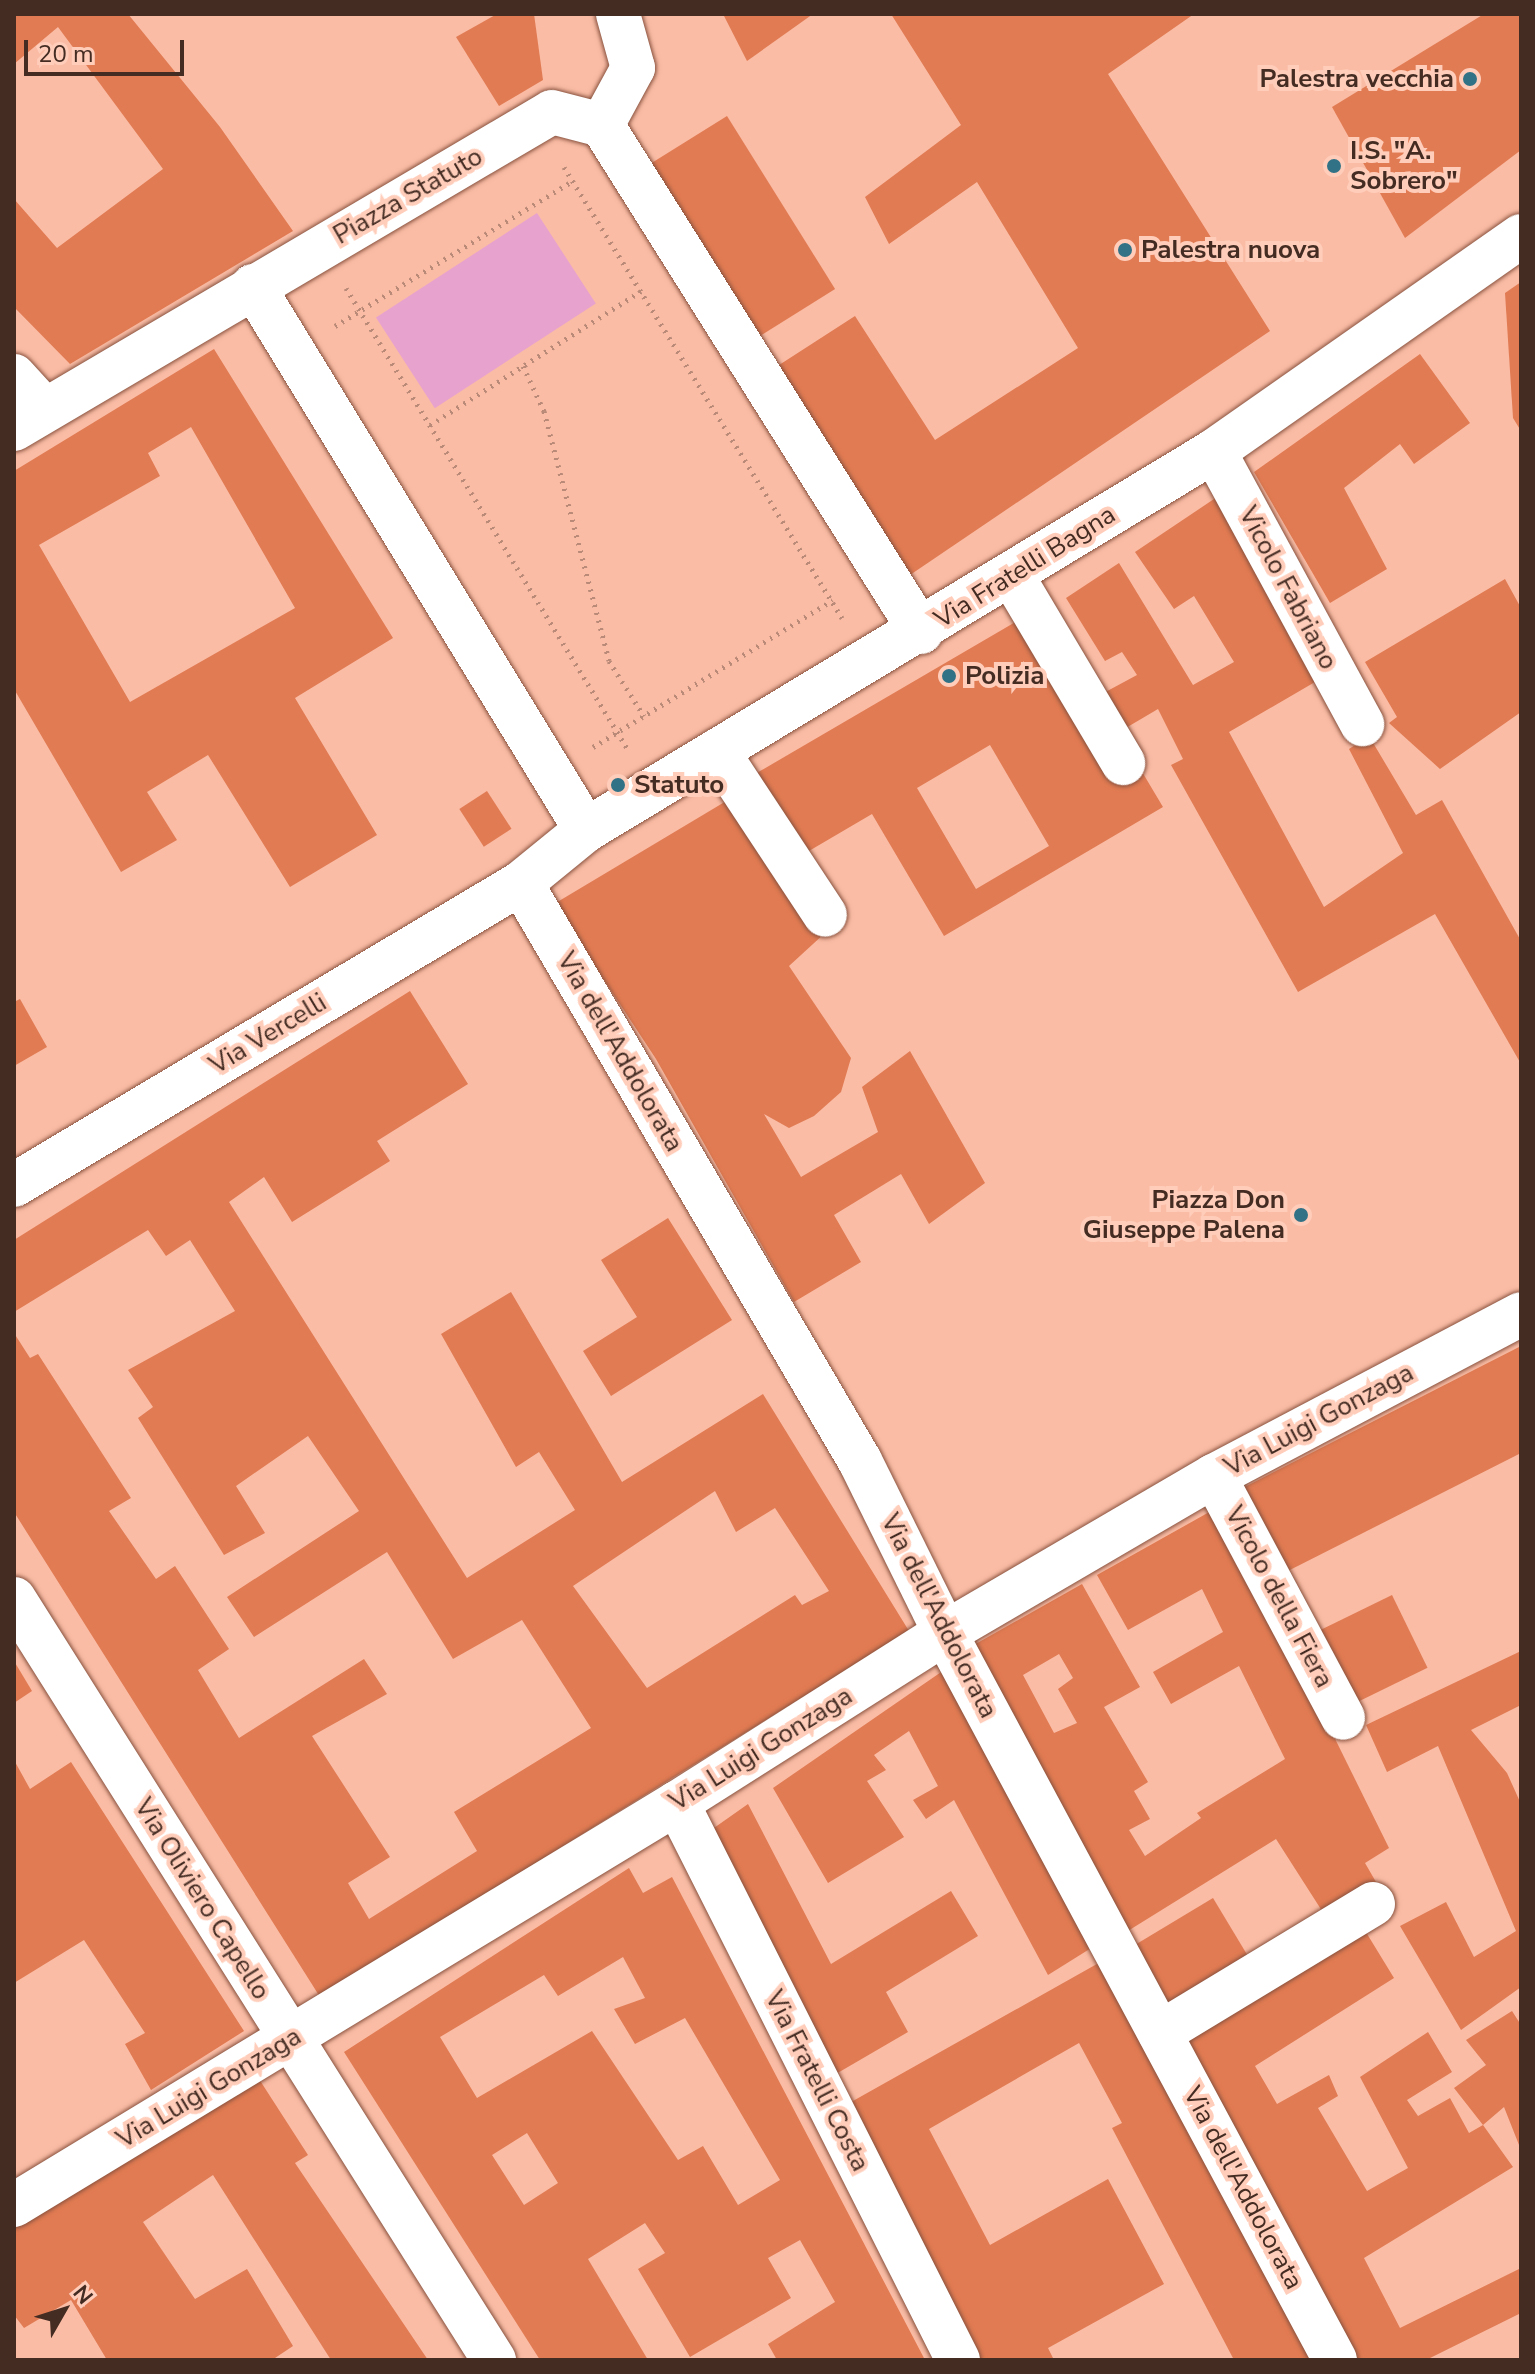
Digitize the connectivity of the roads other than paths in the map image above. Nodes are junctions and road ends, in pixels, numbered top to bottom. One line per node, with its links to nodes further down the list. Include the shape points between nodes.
1 (618, 14): 2 (street, via 633,68)
2 (610, 139): 4 (street, Piazza Statuto, via 552,112); 9 (street)
3 (1521, 236): 7 (street, Via Fratelli Bagna)
4 (253, 286): 6 (street, Piazza Statuto); 13 (street)
5 (14, 376): 6 (street)
6 (29, 420)
7 (1214, 451): 8 (street, Via Fratelli Bagna); 10 (street, Vicolo Fabriano)
8 (1011, 574): 9 (street, Via Fratelli Bagna); 12 (street)
9 (921, 632): 11 (street, Via Fratelli Bagna)
10 (1362, 724)
11 (717, 751): 13 (street, Via Fratelli Bagna); 15 (street)
12 (1123, 763)
13 (586, 830): 14 (street, Via Fratelli Bagna)
14 (521, 883): 16 (street, Via Vercelli); 20 (street, Via dell'Addolorata, via 860,1461)
15 (825, 915)
16 (14, 1185)
17 (1521, 1314): 18 (street, Via Luigi Gonzaga)
18 (1214, 1476): 20 (street, Via Luigi Gonzaga); 21 (street, Vicolo della Fiera)
19 (14, 1599): 25 (street, Via Oliviero Capello)
20 (945, 1633): 22 (street, Via Luigi Gonzaga); 24 (street, Via dell'Addolorata)
21 (1343, 1718)
22 (677, 1803): 25 (street, Via Luigi Gonzaga); 28 (street, Via Fratelli Costa)
23 (1373, 1904): 24 (street)
24 (1160, 2033): 29 (street, Via dell'Addolorata)
25 (290, 2039): 26 (street, Via Luigi Gonzaga); 27 (street, Via Oliviero Capello)
26 (14, 2205)
27 (494, 2360)
28 (958, 2360)
29 (1335, 2360)

